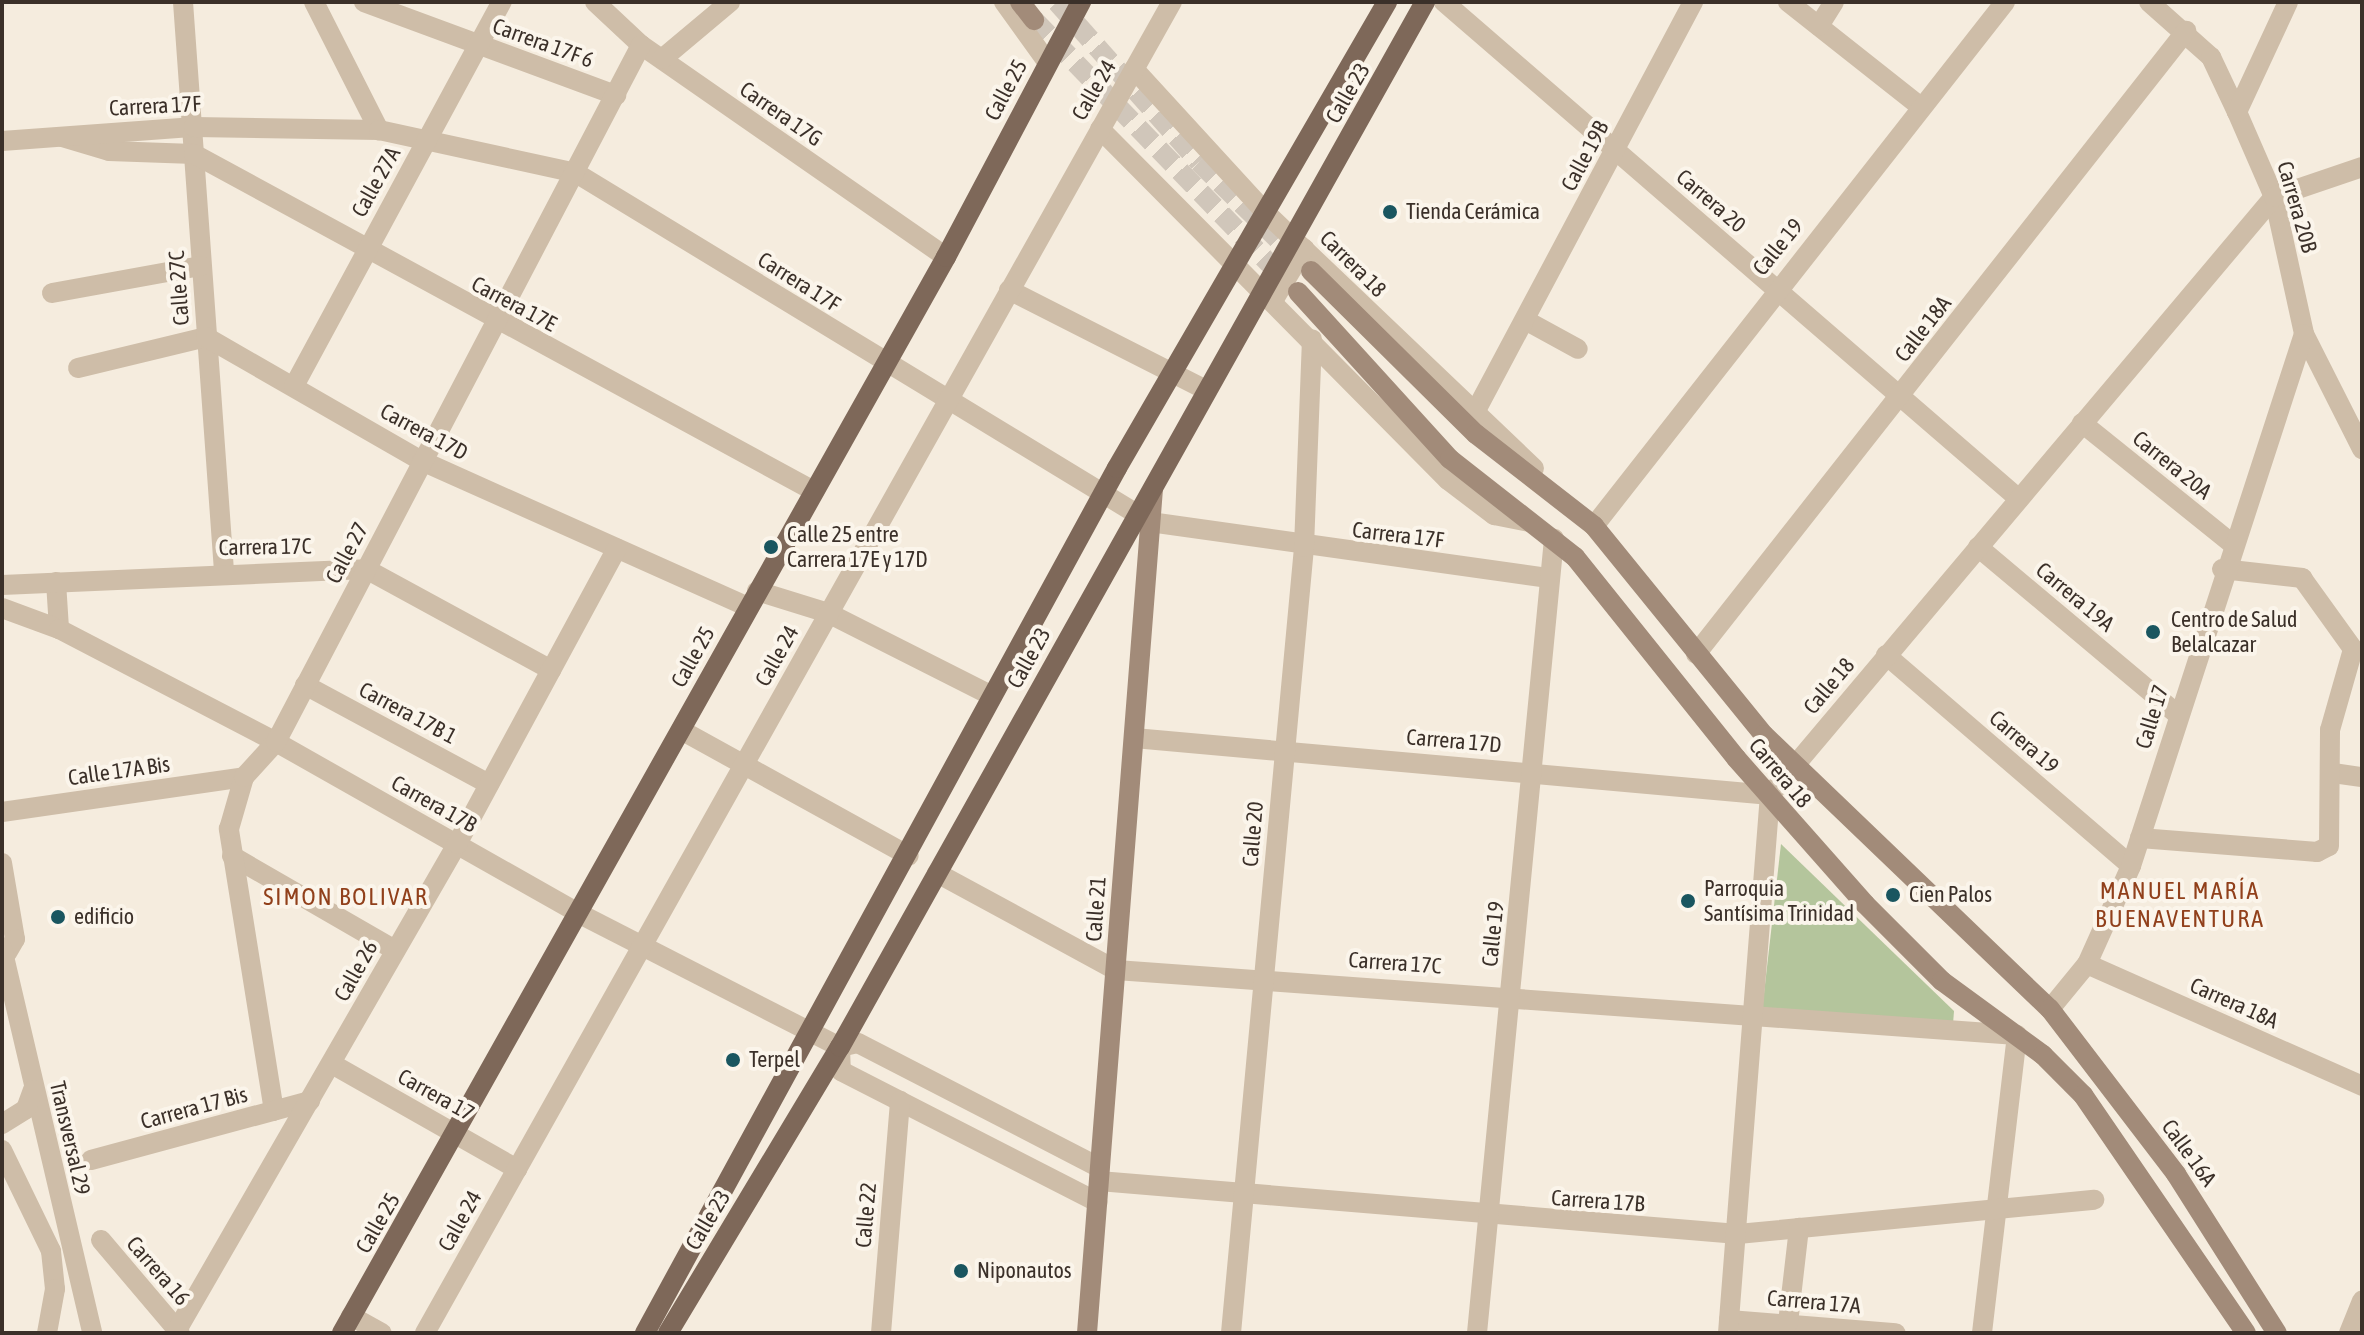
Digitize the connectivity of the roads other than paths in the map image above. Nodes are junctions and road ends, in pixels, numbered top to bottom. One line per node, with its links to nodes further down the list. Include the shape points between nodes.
1 (183, 2): 33 (street, Calle 27C)
2 (364, 2): 23 (street, Carrera 17F 6)
3 (502, 2): 23 (street, Calle 27A)
4 (595, 2): 24 (street, Carrera 17G)
5 (730, 2): 25 (street)
6 (1004, 2): 26 (street)
7 (1020, 2): 20 (main road)
8 (1081, 2): 26 (main road, Calle 25)
9 (1172, 2): 27 (street, Calle 24)
10 (1387, 2): 32 (main road, Calle 23)
11 (1425, 2): 29 (main road, Calle 23)
12 (1444, 2): 39 (street, Carrera 20)
13 (1693, 2): 39 (street, Calle 19B)
14 (1788, 2): 21 (street)
15 (1834, 2): 21 (street)
16 (2005, 2): 30 (street, Calle 19)
17 (2149, 2): 22 (street, Carrera 20B)
18 (2288, 2): 31 (street)
19 (322, 4): 35 (street)
20 (1034, 20)
21 (1819, 26): 30 (street)
22 (2186, 31): 31 (street, Carrera 20B, via 2211,57); 67 (street, Calle 18A)
23 (479, 45): 28 (street, Carrera 17F 6); 37 (street, Calle 27A)
24 (641, 45): 25 (street, Carrera 17G); 28 (street, Calle 27)
25 (662, 59): 47 (street, Carrera 17G)
26 (1048, 63): 47 (main road, Calle 25)
27 (1134, 69): 34 (street, Calle 24); 44 (street, Carrera 18)
28 (616, 95): 42 (street, Calle 27)
29 (1370, 103): 32 (main road); 45 (main road, Calle 23)
30 (1921, 107): 51 (street, Calle 19)
31 (2237, 112): 43 (street, Carrera 20B)
32 (1321, 117): 44 (main road, Calle 23)
33 (194, 127): 35 (street, Carrera 17F); 36 (street, Carrera 17F); 40 (street, Calle 27C)
34 (1100, 129): 49 (street, Carrera 18); 52 (street, Calle 24)
35 (379, 130): 37 (street, Carrera 17F)
36 (56, 135): 38 (street, Carrera 17F); 40 (street, via 109,151)
37 (429, 136): 42 (street, Carrera 17F); 46 (street, Calle 27A)
38 (2, 141)
39 (1615, 150): 51 (street, Carrera 20); 56 (street, Calle 19B)
40 (194, 154): 46 (street, Carrera 17E); 48 (street, Calle 27C)
41 (2362, 167): 43 (street)
42 (576, 173): 57 (street, Calle 27); 62 (street, Carrera 17F)
43 (2274, 197): 58 (street, Carrera 20B); 70 (street, Calle 18)
44 (1266, 213): 45 (street, Carrera 18); 49 (main road, Calle 23)
45 (1298, 243): 55 (main road, Calle 23); 69 (street, Carrera 18)
46 (366, 251): 57 (street, Carrera 17E); 65 (street, Calle 27A)
47 (946, 257): 62 (main road, Calle 25)
48 (201, 266): 54 (street); 59 (street, Calle 27C)
49 (1237, 267): 55 (street, Carrera 18); 64 (main road, Calle 23)
50 (1311, 271): 77 (main road, Carrera 18, via 1476,434)
51 (1775, 288): 67 (street, Carrera 20); 77 (street, Calle 19)
52 (1009, 290): 64 (street); 68 (street, Calle 24)
53 (1298, 292): 78 (main road, Carrera 18, via 1422,432)
54 (52, 293)
55 (1267, 296): 60 (street, Carrera 18); 66 (main road, Calle 23)
56 (1525, 320): 61 (street); 69 (street, Calle 19B)
57 (497, 323): 72 (street, Calle 27); 73 (street, Carrera 17E)
58 (2304, 334): 71 (street, Carrera 20B); 80 (street, Calle 17)
59 (206, 337): 63 (street); 65 (street, Carrera 17D); 86 (street, Calle 27C)
60 (1312, 339): 78 (street, Carrera 18, via 1448,480 1494,515); 81 (street, Calle 20)
61 (1578, 349)
62 (886, 364): 68 (street, Carrera 17F); 73 (main road, Calle 25)
63 (78, 368)
64 (1173, 373): 66 (street); 74 (main road, Calle 23)
65 (294, 386): 72 (street, Carrera 17D)
66 (1204, 389): 76 (main road, Calle 23)
67 (1900, 397): 75 (street, Carrera 20); 95 (street, Calle 18A)
68 (947, 401): 74 (street, Carrera 17F); 92 (street, Calle 24)
69 (1473, 416): 77 (street, Carrera 18)
70 (2082, 423): 75 (street, Calle 18); 80 (street, Carrera 20A)
71 (2362, 449)
72 (422, 461): 83 (street, Carrera 17D); 84 (street, Calle 27)
73 (814, 491): 90 (main road, Calle 25)
74 (1102, 495): 76 (street, Carrera 17F); 99 (main road, Calle 23)
75 (2019, 499): 82 (street, Calle 18)
76 (1143, 518): 81 (street, Carrera 17F); 102 (main road, Calle 21); 120 (main road, Calle 23)
77 (1588, 521): 95 (main road, Carrera 18)
78 (1529, 522): 79 (main road, Carrera 18)
79 (1554, 539): 87 (street, Calle 19); 112 (main road, Carrera 18)
80 (2231, 543): 85 (street, Calle 17)
81 (1304, 547): 87 (street, Carrera 17F); 104 (street, Calle 20)
82 (1978, 547): 96 (street, Calle 18); 100 (street, Carrera 19A)
83 (617, 548): 90 (street, Carrera 17D); 97 (street, Calle 26)
84 (366, 569): 86 (street, Carrera 17C); 97 (street, Carrera 17C); 98 (street, Calle 27)
85 (2222, 569): 94 (street, via 2302,578); 100 (street, Calle 17)
86 (224, 571): 88 (street, Carrera 17C)
87 (1549, 578): 107 (street, Calle 19)
88 (56, 582): 89 (street, Carrera 17C); 93 (street)
89 (2, 585)
90 (753, 599): 92 (street, Carrera 17D); 101 (main road, Calle 25)
91 (2, 608): 93 (street, Carrera 17B)
92 (828, 613): 99 (street, Carrera 17D); 105 (street, Calle 24)
93 (59, 629): 103 (street, Carrera 17B)
94 (2357, 647): 108 (street, via 2330,730)
95 (1696, 654): 106 (main road, Carrera 18)
96 (1886, 655): 106 (street, Calle 18); 119 (street, Carrera 19)
97 (551, 670): 111 (street, Calle 26)
98 (305, 685): 103 (street, Calle 27); 111 (street, Carrera 17B 1)
99 (992, 696): 117 (main road, Calle 23)
100 (2178, 715): 114 (street, Calle 17)
101 (681, 730): 105 (street); 121 (main road, Calle 25)
102 (1134, 738): 104 (street, Carrera 17D); 126 (main road, Calle 21)
103 (276, 742): 109 (street, Calle 27); 115 (street, Carrera 17B)
104 (1285, 751): 107 (street, Carrera 17D); 127 (street, Calle 20)
105 (743, 765): 117 (street); 122 (street, Calle 24)
106 (1794, 765): 112 (street, Calle 18); 129 (main road, Carrera 18)
107 (1535, 772): 112 (street, Carrera 17D); 128 (street, Calle 19)
108 (2333, 773): 110 (street); 114 (street, via 2335,835 2317,852)
109 (244, 777): 113 (street, Calle 17A Bis); 116 (street, Calle 27, via 229,829)
110 (2362, 777)
111 (489, 784): 115 (street, Calle 26)
112 (1770, 795): 130 (street); 132 (main road, Carrera 18, via 1942,981)
113 (2, 812)
114 (2140, 838): 119 (street, Calle 17)
115 (457, 844): 121 (street, Carrera 17B); 123 (street, Calle 26)
116 (232, 856): 123 (street); 139 (street, Calle 27)
117 (909, 856): 131 (main road, Calle 23)
118 (2, 863): 124 (street, Transversal 29, via 15,939)
119 (2131, 866): 125 (street, Calle 17)
120 (937, 873): 126 (street, Carrera 17C); 133 (main road, Calle 23)
121 (578, 913): 122 (street, Carrera 17B); 141 (main road, Calle 25)
122 (643, 944): 131 (street, Carrera 17B); 144 (street, Calle 24)
123 (395, 950): 134 (street, Calle 26)
124 (5, 951): 136 (street, Transversal 29)
125 (2087, 964): 129 (street, Calle 17); 135 (street, Carrera 18A)
126 (1116, 970): 127 (street, Carrera 17C); 145 (main road, Calle 21)
127 (1264, 978): 128 (street, Carrera 17C); 146 (street, Calle 20)
128 (1511, 995): 130 (street, Carrera 17C); 150 (street, Calle 19)
129 (2050, 1009): 173 (main road, Calle 16A, via 2176,1174)
130 (1754, 1016): 132 (street, Carrera 17C); 152 (street)
131 (813, 1030): 133 (street, Carrera 17B); 164 (main road, Calle 23)
132 (2017, 1035): 149 (street); 172 (main road, via 2083,1095)
133 (840, 1047): 138 (street, via 841,1071); 145 (street, Carrera 17B, via 858,1043); 165 (main road, Calle 23)
134 (332, 1064): 137 (street, Calle 26); 141 (street, Carrera 17)
135 (2362, 1086)
136 (33, 1090): 140 (street, via 26,1109); 161 (street, Transversal 29)
137 (310, 1101): 139 (street, Carrera 17 Bis); 159 (street, Calle 26)
138 (900, 1101): 148 (street); 166 (street, Calle 22)
139 (274, 1111): 143 (street, Carrera 17 Bis)
140 (2, 1124)
141 (457, 1134): 144 (street, Carrera 17); 156 (main road, Calle 25)
142 (2, 1150): 158 (street, via 51,1251)
143 (91, 1160)
144 (517, 1169): 163 (street, Calle 24)
145 (1100, 1174): 146 (street, Carrera 17B); 148 (main road, Calle 21)
146 (1244, 1198): 150 (street, Carrera 17B); 168 (street, Calle 20)
147 (2094, 1200): 149 (street, Carrera 17B)
148 (1097, 1202): 167 (main road, Calle 21)
149 (1994, 1209): 151 (street, Carrera 17B); 171 (street)
150 (1486, 1218): 152 (street, Carrera 17B); 169 (street, Calle 19)
151 (1799, 1228): 152 (street, Carrera 17B); 155 (street)
152 (1738, 1234): 157 (street)
153 (101, 1240): 159 (street, Carrera 16)
154 (2362, 1301): 160 (street)
155 (1788, 1323): 157 (street, Carrera 17A); 170 (street, Carrera 17A)
156 (347, 1325): 162 (street)
157 (1728, 1326)
158 (45, 1330)
159 (178, 1331)
160 (2353, 1332)
161 (92, 1333)
162 (382, 1333)
163 (425, 1333)
164 (645, 1333)
165 (668, 1333)
166 (881, 1333)
167 (1087, 1333)
168 (1231, 1333)
169 (1477, 1333)
170 (1895, 1333)
171 (1982, 1333)
172 (2246, 1333)
173 (2277, 1333)

